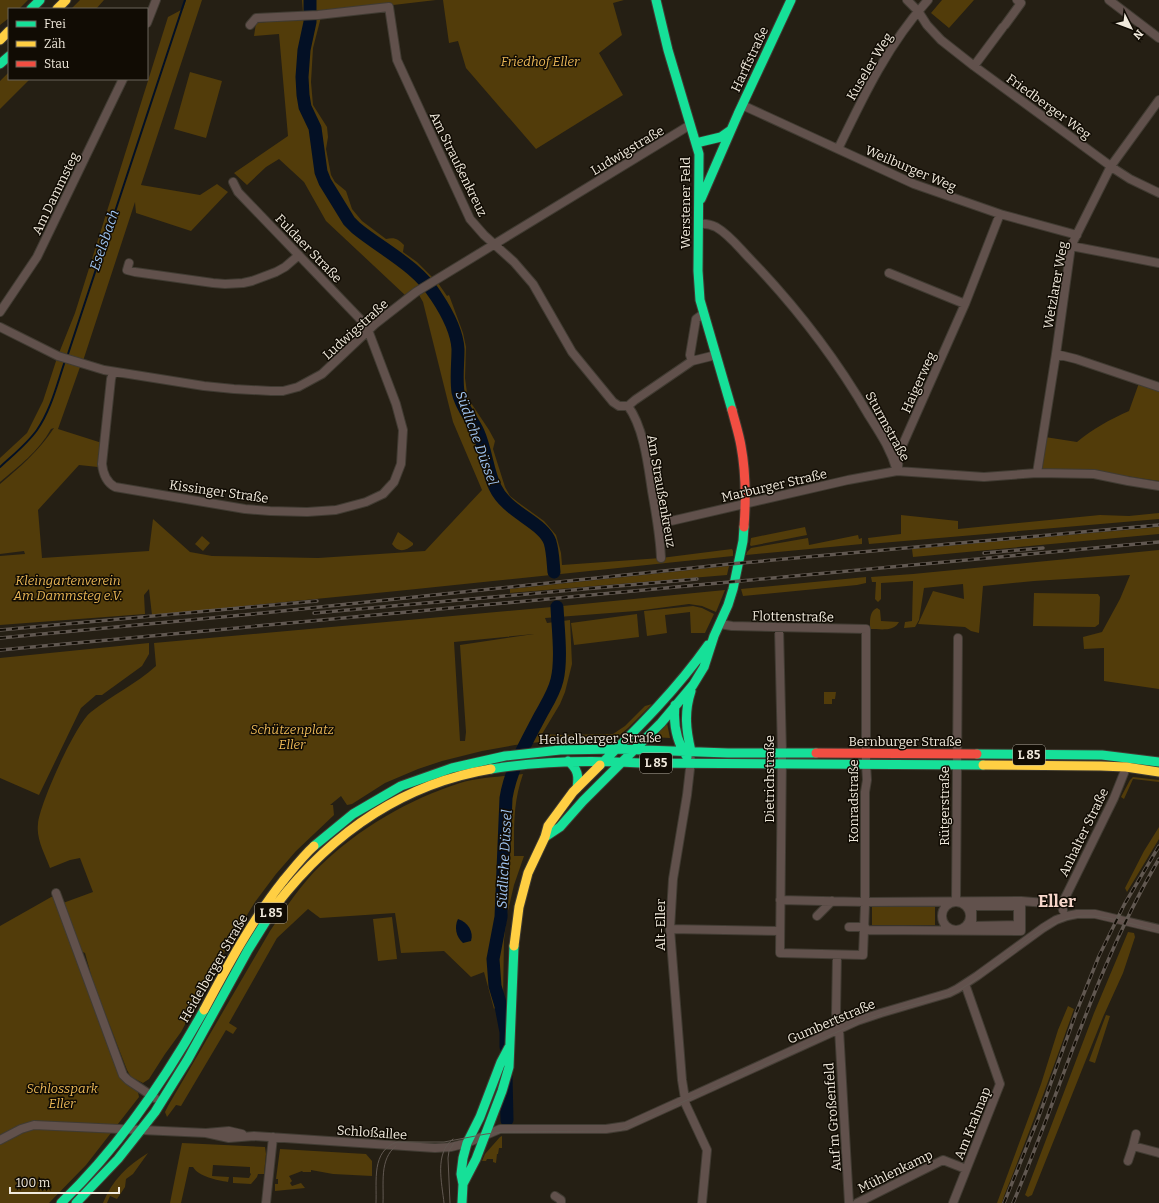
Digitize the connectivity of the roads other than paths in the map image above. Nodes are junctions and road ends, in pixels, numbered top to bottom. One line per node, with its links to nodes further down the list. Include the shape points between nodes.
1 (40, 0): 10 (main road)
2 (66, 0): 11 (main road)
3 (156, 0): 13 (street)
4 (656, 0): 24 (main road, Werstener Feld)
5 (791, 0): 23 (main road, Harffstraße)
6 (907, 0): 12 (street, Friedberger Weg)
7 (928, 0): 12 (street, Kuseler Weg)
8 (1017, 0): 20 (street, via 1021,3)
9 (1108, 0): 16 (street)
10 (32, 8)
11 (58, 8)
12 (918, 11): 20 (street, Friedberger Weg, via 941,40); 27 (street, Kuseler Weg, via 868,86)
13 (148, 20)
14 (250, 25): 35 (street, Am Straußenkreuz, via 256,18 318,15 389,7 397,60 470,219)
15 (8, 32): 17 (main road)
16 (1159, 38)
17 (0, 40)
18 (8, 57): 19 (main road)
19 (0, 64)
20 (974, 66): 28 (street, Friedberger Weg)
21 (123, 80): 42 (street, Am Dammsteg, via 37,257)
22 (1159, 100): 28 (street, Wetzlarer Weg)
23 (742, 105): 25 (main road, Harffstraße); 27 (street, Weilburger Weg)
24 (690, 125): 26 (main road, Werstener Feld); 35 (street, Ludwigstraße)
25 (731, 130): 26 (main road, via 721,136); 31 (main road, Harffstraße)
26 (696, 143): 31 (main road, Werstener Feld, via 699,154)
27 (838, 150): 32 (street, Weilburger Weg, via 914,184)
28 (1110, 166): 30 (street, Friedberger Weg); 34 (street, Wetzlarer Weg)
29 (233, 182): 37 (street, Fuldaer Straße, via 238,192)
30 (1159, 193)
31 (699, 205): 33 (main road, Werstener Feld)
32 (1000, 214): 34 (street, Weilburger Weg); 41 (street, Haigerweg)
33 (698, 224): 43 (main road, Werstener Feld, via 699,292); 52 (street, Sturmstraße, via 714,226 728,236 766,275 815,335 854,390 893,455)
34 (1077, 235): 36 (street, Wetzlarer Weg)
35 (495, 244): 45 (street, Ludwigstraße, via 420,290); 51 (street, Am Straußenkreuz, via 533,284 572,352 613,402 619,406)
36 (1072, 246): 39 (street); 46 (street, Wetzlarer Weg)
37 (299, 255): 38 (street, via 285,267 270,274 252,281 225,284 135,272 127,270); 45 (street, Fuldaer Straße)
38 (129, 262)
39 (1159, 263)
40 (889, 273): 41 (street)
41 (965, 304): 52 (street, Haigerweg, via 899,453)
42 (0, 312)
43 (703, 314): 47 (main road, Werstener Feld); 48 (street, via 696,319 690,354)
44 (0, 327): 49 (street, Ludwigstraße, via 58,356)
45 (368, 330): 49 (street, Ludwigstraße, via 322,374 298,387 283,391 204,386); 49 (street, Kissinger Straße, via 403,430 402,464 394,482 383,494 366,502 336,510 307,512 245,509 112,485 104,476 102,464)
46 (1056, 354): 50 (street); 53 (street, Wetzlarer Weg)
47 (716, 355): 48 (street); 55 (main road, Werstener Feld, via 741,446)
48 (692, 361): 51 (street)
49 (113, 372)
50 (1159, 387)
51 (628, 406): 56 (street, Am Straußenkreuz, via 634,413 646,450)
52 (897, 471): 53 (street, Sturmstraße, via 984,477); 55 (street, Marburger Straße)
53 (1036, 473): 54 (street, Sturmstraße, via 1094,474)
54 (1159, 486)
55 (746, 504): 56 (street, Marburger Straße); 58 (main road, Werstener Feld, via 743,542 733,589)
56 (658, 524): 57 (street, Am Straußenkreuz)
57 (661, 558)
58 (720, 624): 59 (street, Flottenstraße); 61 (main road, Werstener Feld)
59 (779, 628): 60 (street, Flottenstraße); 69 (street, Dietrichstraße)
60 (866, 629): 70 (street, Konradstraße)
61 (714, 636): 63 (main road); 64 (main road, via 704,666)
62 (958, 638): 71 (street, Rütgerstraße)
63 (696, 662): 65 (main road, via 678,693); 66 (main road)
64 (693, 685): 65 (main road); 68 (main road, via 685,722)
65 (675, 708): 67 (main road); 68 (main road, via 675,731)
66 (617, 749): 67 (main road, Heidelberger Straße / L 85); 74 (main road); 105 (main road, Heidelberger Straße / L 85, via 574,749 512,754 444,769 391,791 345,820 310,850 273,893 251,925 186,1042)
67 (634, 749): 68 (main road, Heidelberger Straße / L 85); 75 (main road)
68 (686, 751): 69 (main road, Bernburger Straße / L 85); 77 (main road)
69 (782, 753): 70 (main road, Bernburger Straße / L 85); 78 (street, Dietrichstraße)
70 (866, 754): 71 (main road, Bernburger Straße / L 85); 79 (street, Konradstraße)
71 (956, 754): 72 (main road, Bernburger Straße / L 85); 80 (street, Rütgerstraße)
72 (1128, 758): 76 (main road, L 85); 81 (street, Anhalter Straße)
73 (568, 761): 74 (main road, Heidelberger Straße / L 85); 83 (main road, via 577,770); 107 (main road, Heidelberger Straße / L 85, via 506,766 438,782 400,798 342,835 319,855 290,887 265,922)
74 (604, 761): 75 (main road, Heidelberger Straße / L 85); 83 (main road)
75 (621, 762): 77 (main road, Heidelberger Straße / L 85); 84 (main road, via 560,827)
76 (1159, 762)
77 (691, 763): 78 (main road, Bernburger Straße / L 85); 97 (street, Alt-Eller, via 673,879)
78 (782, 763): 79 (main road, Bernburger Straße / L 85); 86 (street, Dietrichstraße)
79 (866, 764): 80 (main road, Bernburger Straße / L 85); 89 (street, Konradstraße)
80 (956, 765): 81 (main road, Bernburger Straße / L 85); 90 (street, Rütgerstraße)
81 (1126, 767): 82 (main road, L 85); 91 (street, Anhalter Straße, via 1114,798)
82 (1159, 772)
83 (577, 788): 84 (main road, via 548,826)
84 (545, 837): 104 (main road, via 528,873 519,907 514,944 509,1046)
85 (56, 893): 105 (street, via 123,1075)
86 (780, 900): 87 (street); 100 (street, Dietrichstraße)
87 (832, 901): 89 (street); 92 (street)
88 (1021, 901): 90 (street); 91 (street); 96 (street, via 1023,933)
89 (865, 902): 90 (street); 95 (street, Konradstraße)
90 (956, 902): 99 (street, via 944,909 942,918 947,926); 99 (street, via 964,904 970,916 964,927)
91 (1062, 906): 93 (street)
92 (816, 916)
93 (1067, 916): 98 (street, Gumbertstraße, via 1096,914); 102 (street, Gumbertstraße, via 1043,928)
94 (849, 927): 95 (street)
95 (865, 928): 99 (street); 101 (street, Konradstraße, via 863,955)
96 (996, 928): 96 (street, via 1018,925 1018,906 972,906 972,926); 99 (street)
97 (670, 929): 100 (street); 106 (street, Alt-Eller)
98 (1159, 929)
99 (955, 930)
100 (780, 931): 101 (street, Dietrichstraße, via 780,953)
101 (837, 955): 103 (street, Auf'm Großenfeld)
102 (965, 984): 103 (street, Gumbertstraße, via 949,993); 119 (street, Am Krahnap, via 1000,1084)
103 (838, 1029): 106 (street, Gumbertstraße); 128 (street, Auf'm Großenfeld)
104 (499, 1076): 108 (main road); 111 (main road, via 498,1102)
105 (151, 1096): 107 (street); 109 (main road, Heidelberger Straße / L 85)
106 (685, 1100): 111 (street, Gumbertstraße, via 616,1128); 127 (street, Alt-Eller, via 707,1150)
107 (161, 1102): 110 (main road, Heidelberger Straße / L 85)
108 (480, 1117): 111 (main road); 115 (main road)
109 (127, 1130): 110 (street, Schloßallee); 114 (street, Schloßallee, via 34,1125); 122 (main road, Heidelberger Straße / L 85, via 96,1168)
110 (142, 1130): 113 (street, Schloßallee, via 229,1132); 123 (main road, Heidelberger Straße / L 85)
111 (492, 1131): 115 (street, Schloßallee); 120 (main road)
112 (1136, 1134): 116 (street)
113 (273, 1137): 115 (street, Schloßallee, via 429,1148); 124 (street)
114 (0, 1140)
115 (467, 1143): 120 (main road, via 461,1166)
116 (1133, 1146): 117 (street); 118 (street)
117 (1159, 1153)
118 (1128, 1161)
119 (966, 1169): 129 (street, Mühlenkamp, via 943,1160); 130 (street, Am Krahnap)
120 (462, 1184): 125 (main road)
121 (555, 1196): 126 (street)
122 (61, 1203)
123 (76, 1203)
124 (266, 1203)
125 (462, 1203)
126 (561, 1203)
127 (702, 1203)
128 (849, 1203)
129 (857, 1203)
130 (953, 1203)

